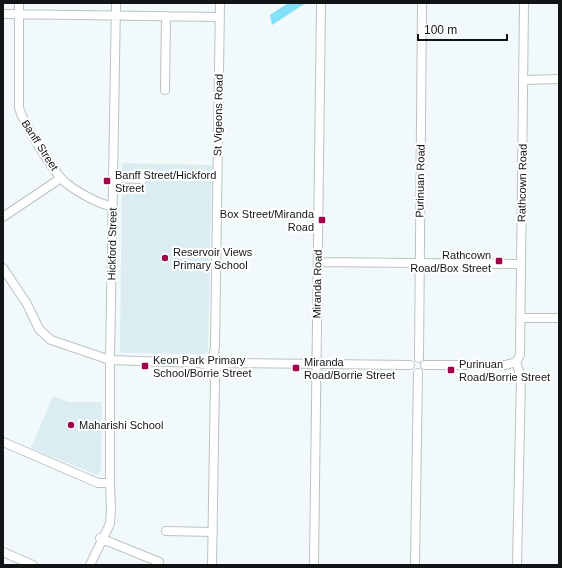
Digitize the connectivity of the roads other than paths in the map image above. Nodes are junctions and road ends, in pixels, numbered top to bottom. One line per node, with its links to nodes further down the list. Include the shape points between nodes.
1 (19, 3): 8 (street, Banff Street)
2 (116, 3): 9 (street, Hickford Street)
3 (220, 3): 11 (street, St Vigeons Road)
4 (321, 3): 20 (street, Miranda Road)
5 (422, 3): 21 (street, Purinuan Road)
6 (524, 3): 12 (street, Rathcown Road)
7 (3, 14): 8 (street)
8 (19, 14): 9 (street); 15 (street, Banff Street, via 19,108 23,121)
9 (116, 16): 10 (street); 16 (street, Hickford Street)
10 (166, 16): 11 (street); 14 (street)
11 (220, 17): 28 (street, St Vigeons Road)
12 (523, 78): 13 (street); 22 (street, Rathcown Road)
13 (559, 79)
14 (165, 90)
15 (61, 178): 18 (street, Banff Street, via 105,206); 19 (street)
16 (114, 178): 17 (street); 18 (street, Hickford Street)
17 (143, 179)
18 (113, 206): 27 (street, Hickford Street)
19 (3, 217)
20 (318, 262): 21 (street); 30 (street, Miranda Road)
21 (419, 264): 22 (street); 26 (street, Purinuan Road)
22 (520, 264): 24 (street, Rathcown Road)
23 (3, 268): 27 (street, via 49,334 74,347)
24 (520, 318): 25 (street); 29 (street, Rathcown Road, via 520,355)
25 (559, 318)
26 (419, 358): 31 (street, via 412,360); 32 (street)
27 (110, 360): 28 (street); 35 (street, Hickford Street)
28 (215, 363): 30 (street); 37 (street, St Vigeons Road)
29 (514, 363): 32 (street); 46 (street, via 520,385)
30 (316, 364): 31 (street); 44 (street, Miranda Road)
31 (410, 365): 33 (street, via 412,370)
32 (425, 365): 33 (street)
33 (418, 373): 45 (street)
34 (3, 442): 35 (street, via 98,483)
35 (110, 484): 38 (street, Hickford Street, via 111,519)
36 (166, 531): 37 (street)
37 (213, 532): 43 (street, St Vigeons Road)
38 (101, 539): 41 (street, Hickford Street); 42 (street, via 159,562)
39 (3, 552): 40 (street)
40 (33, 565)
41 (90, 565)
42 (159, 565)
43 (212, 565)
44 (314, 565)
45 (415, 565)
46 (517, 565)

